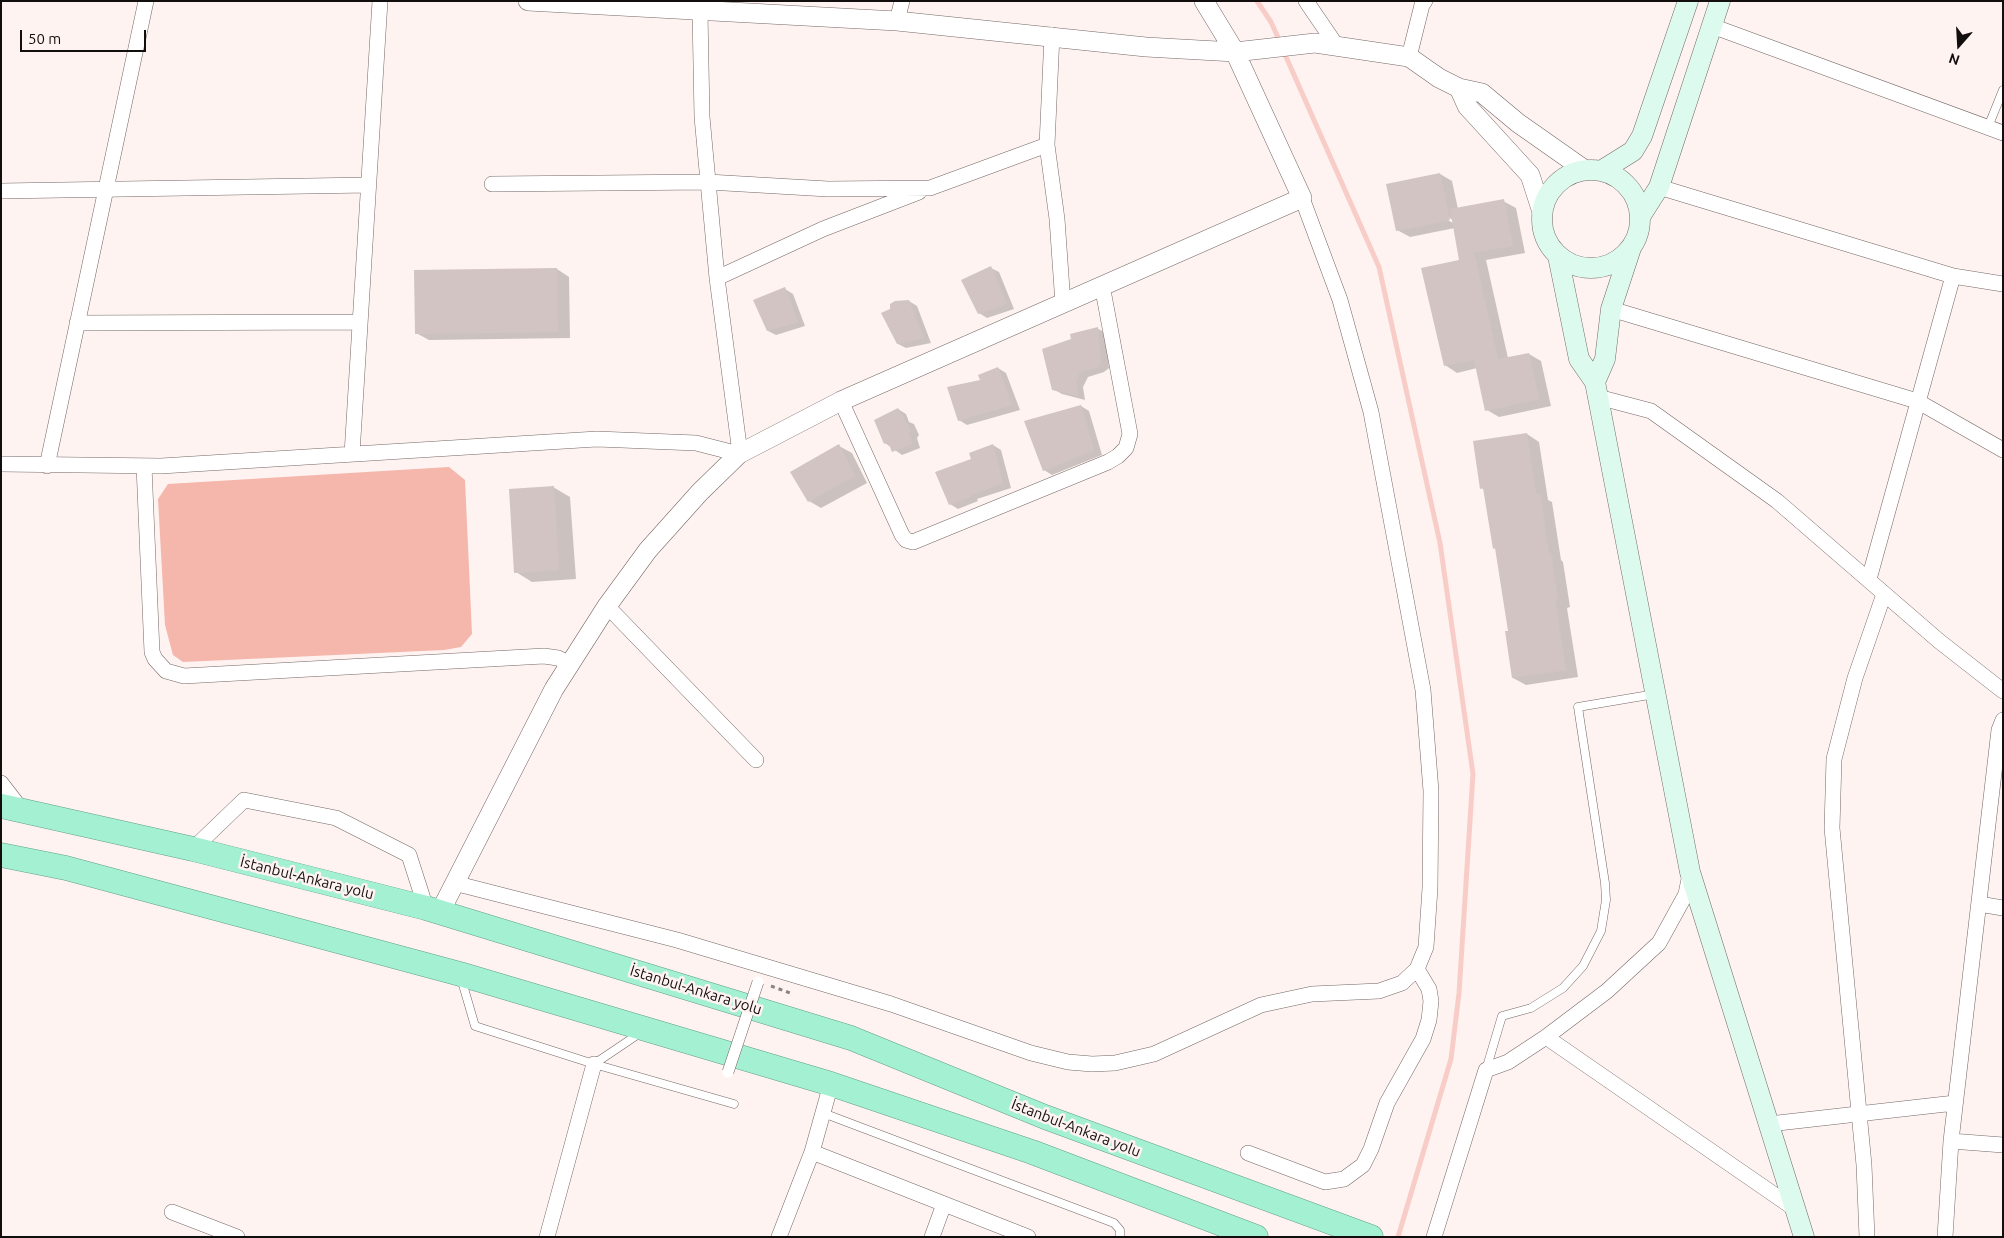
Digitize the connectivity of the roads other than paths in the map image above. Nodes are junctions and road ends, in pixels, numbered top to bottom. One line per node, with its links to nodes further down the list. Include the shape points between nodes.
1 (146, 1): 28 (street)
2 (380, 1): 25 (street)
3 (528, 1): 10 (street)
4 (902, 1): 11 (street)
5 (1204, 1): 15 (street)
6 (1306, 1): 14 (street)
7 (1425, 1): 16 (street)
8 (1688, 1): 22 (main road, via 1642,136 1633,151)
9 (1720, 1): 12 (main road)
10 (700, 12): 11 (street); 23 (street, via 702,117)
11 (897, 21): 13 (street)
12 (1712, 26): 19 (street); 26 (main road)
13 (1052, 35): 15 (street, via 1146,47); 21 (street)
14 (1336, 46): 15 (street, via 1315,43); 16 (street)
15 (1235, 52): 30 (street)
16 (1409, 57): 17 (street)
17 (1459, 88): 22 (street, via 1482,93 1518,123); 31 (street, via 1467,106 1530,175)
18 (2003, 90): 19 (lane)
19 (1988, 127): 20 (street)
20 (2003, 133)
21 (1047, 145): 27 (street); 39 (street)
22 (1593, 171): 31 (main road, via 1570,174 1556,184); 32 (main road, via 1616,177 1628,188)
23 (708, 182): 24 (street); 27 (street, via 828,189); 36 (street)
24 (492, 184)
25 (369, 185): 28 (street); 41 (street)
26 (1659, 187): 32 (main road); 35 (street)
27 (930, 188): 36 (street, via 823,228)
28 (106, 189): 29 (street); 42 (street)
29 (1, 191)
30 (1302, 198): 38 (street); 69 (street, via 1340,300 1371,412 1423,690 1432,791 1430,888 1426,947)
31 (1542, 212): 34 (main road, via 1542,228 1548,244)
32 (1640, 217): 33 (main road, via 1638,233)
33 (1631, 248): 34 (main road, via 1619,259 1596,267 1572,265); 40 (main road)
34 (1558, 256): 43 (main road, via 1579,359)
35 (1953, 276): 37 (street); 44 (street)
36 (717, 278): 47 (street)
37 (2003, 284)
38 (1102, 285): 39 (street); 45 (street, via 1130,434 1126,448 1108,462 913,542 902,535)
39 (1063, 304): 45 (street)
40 (1611, 309): 43 (main road, via 1605,359); 44 (street)
41 (360, 322): 42 (street); 48 (street)
42 (77, 323): 50 (street)
43 (1596, 389): 52 (street, via 1666,421 1777,501); 57 (main road)
44 (1917, 400): 46 (street); 52 (street)
45 (841, 401): 47 (street)
46 (2003, 450)
47 (740, 453): 48 (street, via 696,443 597,439); 54 (street, via 648,550)
48 (352, 454): 51 (street)
49 (1, 464): 50 (street)
50 (47, 466): 51 (street)
51 (144, 466): 55 (street, via 152,652 166,671 184,676 544,656)
52 (1869, 579): 53 (street)
53 (1884, 594): 56 (street); 81 (street, via 1855,678 1834,759 1832,828)
54 (607, 606): 55 (street); 59 (street)
55 (570, 664): 65 (street)
56 (2003, 691)
57 (1656, 694): 64 (main road); 75 (lane, via 1578,707 1606,883 1601,931 1587,961 1564,988 1531,1008 1502,1016)
58 (2003, 720): 66 (street, via 1999,730)
59 (756, 760)
60 (1, 783): 61 (street)
61 (11, 808): 62 (highway, İstanbul-Ankara yolu)
62 (193, 849): 68 (highway, İstanbul-Ankara yolu); 68 (street, via 244,800 336,818 409,855)
63 (1, 855): 70 (highway, via 66,868)
64 (1690, 872): 73 (street, via 1686,894 1659,943 1607,991); 82 (main road)
65 (454, 883): 68 (street); 69 (street, via 677,940 891,1004 1031,1053 1068,1062 1115,1063 1154,1054 1261,1005 1312,994 1379,991 1402,983)
66 (1979, 904): 67 (street); 78 (street)
67 (2003, 908)
68 (433, 910): 90 (highway, İstanbul-Ankara yolu, via 851,1038 1045,1117)
69 (1417, 968): 86 (street, via 1429,989 1429,1020 1423,1039 1387,1103 1363,1165 1344,1179 1325,1182)
70 (460, 974): 72 (highway); 74 (lane, via 474,1026)
71 (758, 982): 76 (street, bridge)
72 (646, 1029): 74 (lane); 77 (highway)
73 (1546, 1038): 75 (street, via 1508,1062); 88 (street)
74 (594, 1064): 79 (lane); 92 (street)
75 (1486, 1070): 98 (street)
76 (728, 1072)
77 (831, 1084): 80 (street); 97 (highway, via 1032,1152)
78 (1955, 1103): 81 (street); 83 (street)
79 (734, 1104)
80 (823, 1113): 85 (street); 96 (lane, via 1110,1221 1118,1226)
81 (1858, 1114): 82 (street); 100 (street)
82 (1769, 1124): 88 (main road)
83 (1950, 1141): 84 (street); 101 (street)
84 (2003, 1145)
85 (812, 1152): 87 (street); 93 (street)
86 (1248, 1153)
87 (944, 1204): 94 (street); 95 (street)
88 (1795, 1209): 99 (main road)
89 (172, 1212): 91 (street)
90 (1366, 1235)
91 (237, 1237)
92 (547, 1237)
93 (779, 1237)
94 (932, 1237)
95 (1028, 1237)
96 (1120, 1237)
97 (1256, 1237)
98 (1434, 1237)
99 (1804, 1237)
100 (1867, 1237)
101 (1945, 1237)

